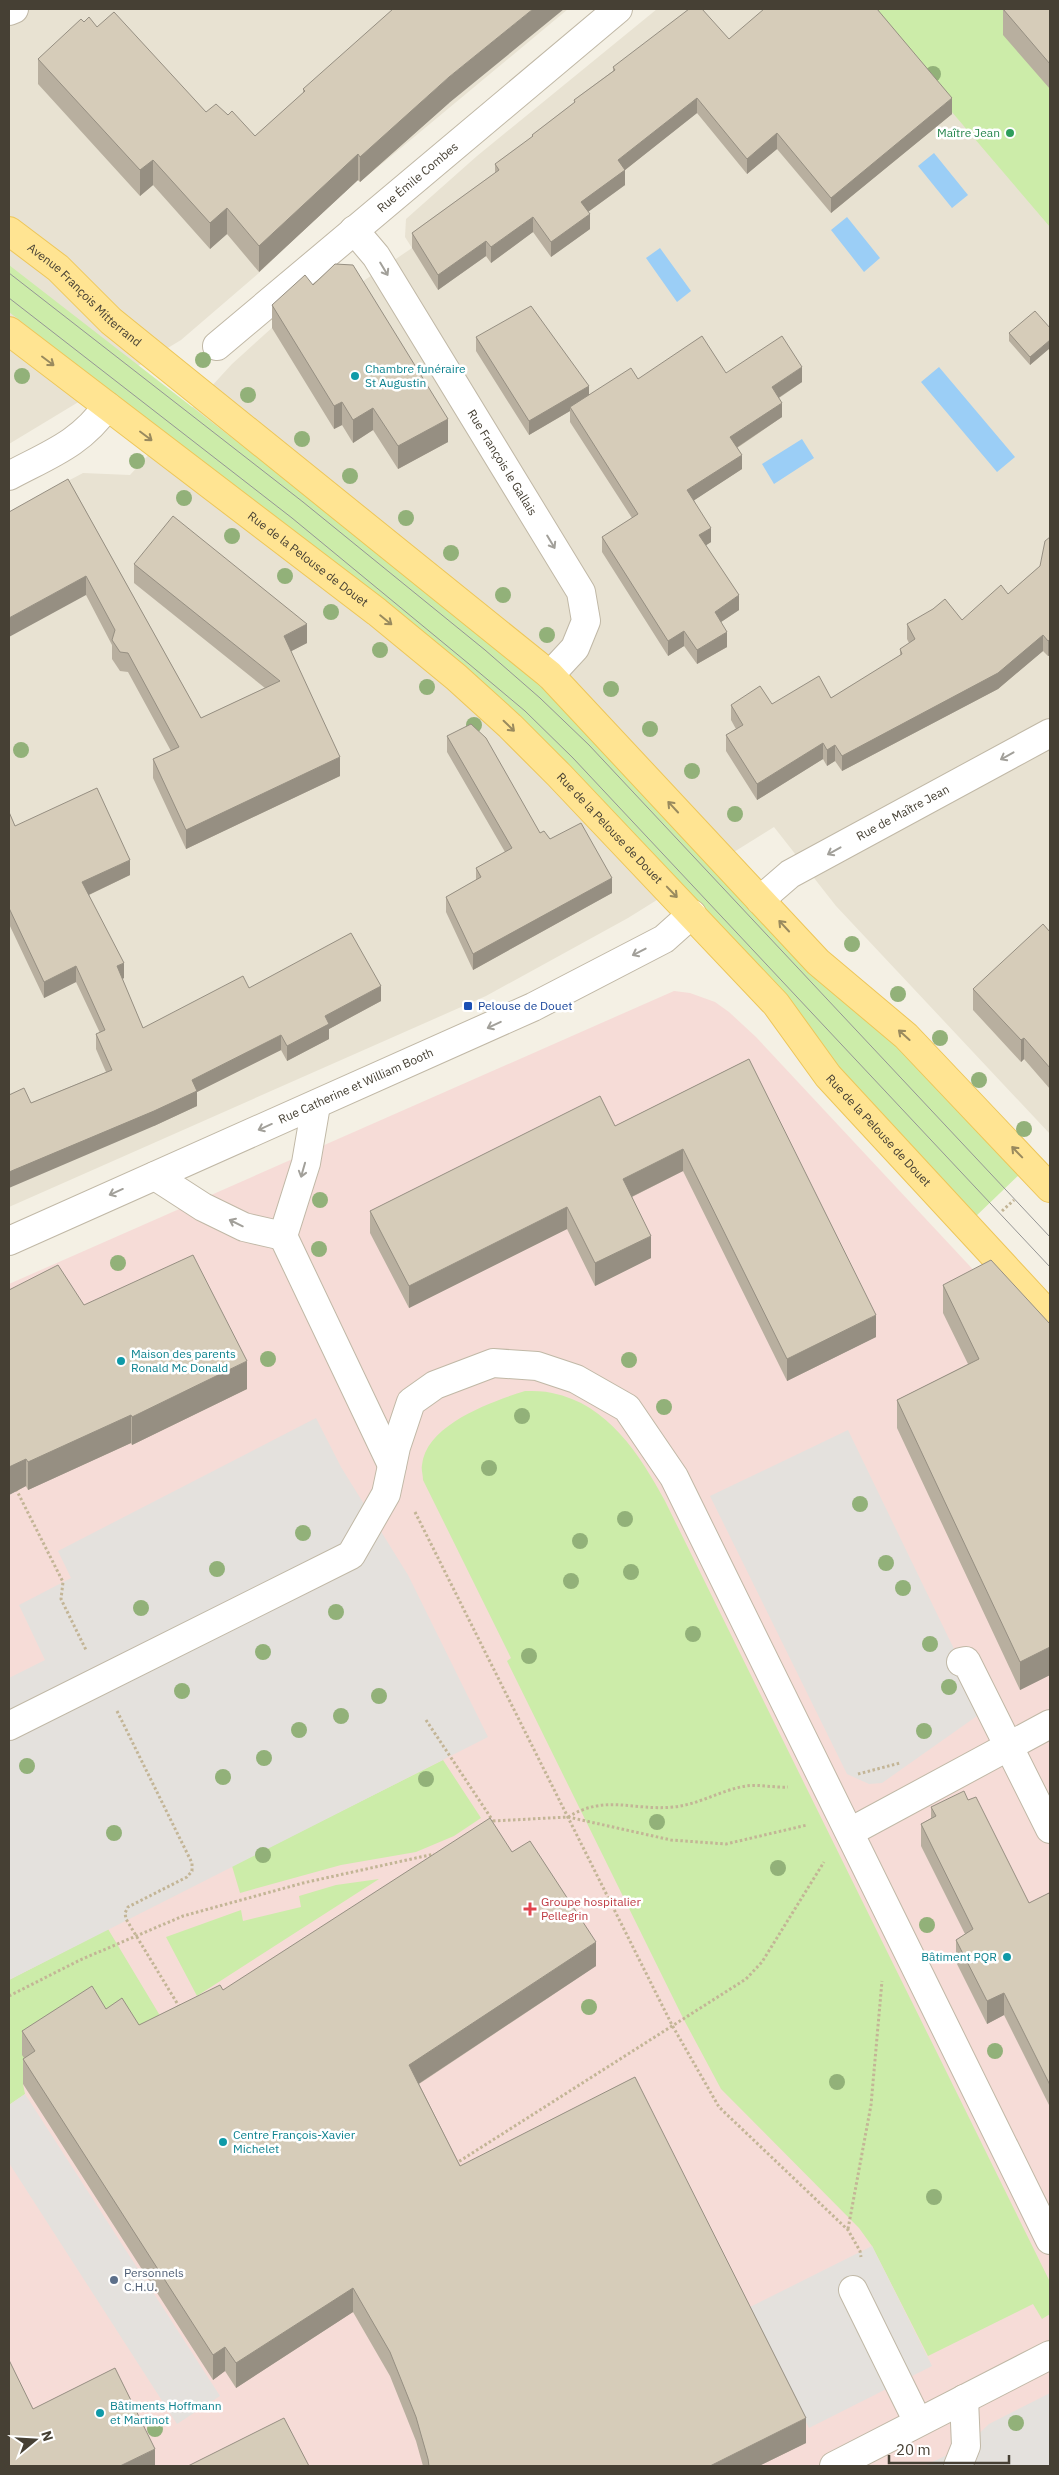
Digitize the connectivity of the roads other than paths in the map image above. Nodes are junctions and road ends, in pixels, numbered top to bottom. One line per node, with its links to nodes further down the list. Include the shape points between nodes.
1 (14, 9): 3 (street)
2 (618, 9): 4 (street, Rue Émile Combes)
3 (9, 11)
4 (354, 230): 7 (street, Rue Émile Combes); 10 (street, Rue François le Gallais, one-way to 10, via 376,256 581,592 586,621 575,648)
5 (9, 231): 10 (main road, Avenue François Mitterrand, via 58,268 111,321)
6 (9, 331): 8 (main road, one-way to 8)
7 (217, 346)
8 (108, 406): 9 (street, via 95,425 78,440); 13 (main road, Rue de la Pelouse de Douet, one-way to 13, via 456,677 559,775)
9 (9, 476)
10 (550, 675): 12 (main road, one-way to 10)
11 (1050, 733): 12 (street, Rue de Maître Jean, one-way to 12, via 790,874)
12 (760, 900): 16 (main road, one-way to 12, via 906,1036 818,962)
13 (692, 914): 14 (street, Rue Catherine et William Booth, one-way to 14, via 664,939 533,1007); 19 (main road, Rue de la Pelouse de Douet, via 776,1004 828,1076)
14 (316, 1105): 15 (street, Rue Catherine et William Booth, one-way to 15); 17 (street, one-way to 17, via 306,1162)
15 (155, 1176): 17 (street, one-way to 15, via 244,1227 203,1207); 18 (street, Rue Catherine et William Booth, one-way to 18)
16 (1045, 1182)
17 (282, 1236): 20 (street)
18 (9, 1240)
19 (1050, 1316)
20 (392, 1465): 23 (street, via 386,1494 351,1555); 25 (street, via 411,1402 435,1385 493,1363 537,1366 576,1379 627,1408 674,1477)
21 (961, 1662): 24 (street, via 966,1661)
22 (1050, 1724): 24 (street)
23 (9, 1726)
24 (1009, 1746): 25 (street); 26 (street)
25 (849, 1828): 27 (street)
26 (1050, 1829)
27 (1050, 2240)
28 (853, 2290): 31 (street)
29 (1050, 2355): 30 (street)
30 (964, 2399): 31 (street); 33 (street, via 966,2446)
31 (918, 2422): 32 (street)
32 (834, 2466)
33 (958, 2466)

